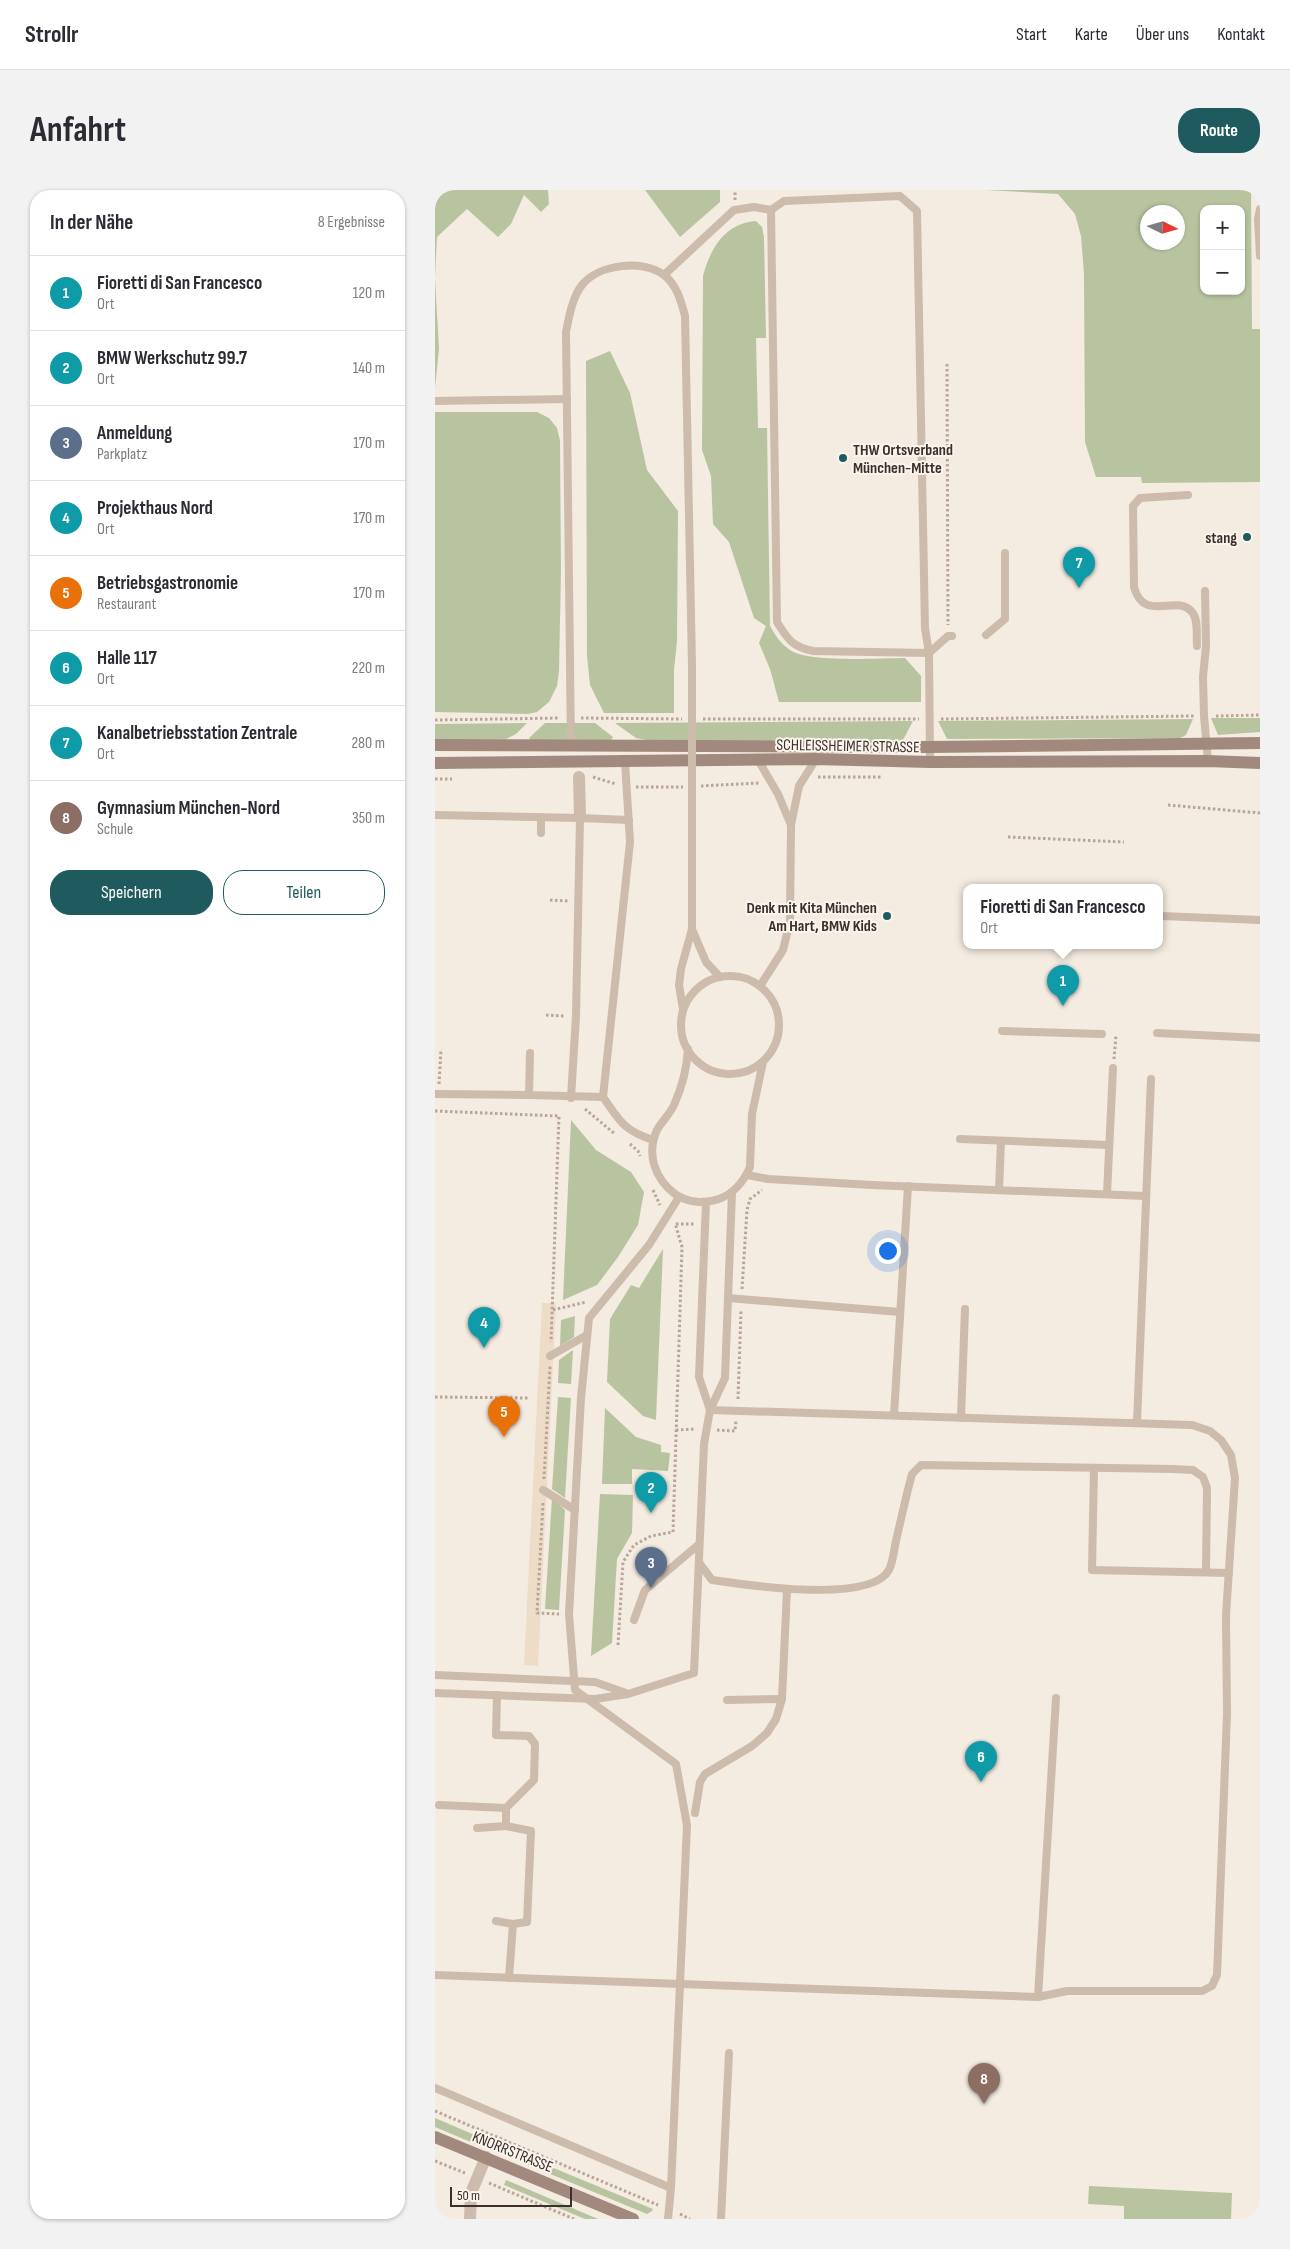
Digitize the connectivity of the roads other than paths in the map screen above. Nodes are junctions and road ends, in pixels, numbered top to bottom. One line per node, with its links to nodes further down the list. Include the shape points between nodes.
1 (1260, 209): 3 (lane)
2 (771, 210): 4 (lane, via 754,207 734,210); 13 (lane, via 777,622 798,648); 13 (lane, via 784,201 900,196 917,211 925,628)
3 (1260, 256)
4 (664, 275): 5 (lane, via 644,266 620,266 598,272 582,285 571,308 566,332); 35 (lane, bridge, via 678,292 685,316)
5 (567, 399): 6 (lane); 17 (lane)
6 (435, 401)
7 (1188, 495): 12 (lane, via 1140,498 1133,506 1134,587 1136,596 1144,604 1152,607 1184,606 1192,612)
8 (1005, 553): 11 (lane, via 1005,619)
9 (1205, 591): 15 (lane, via 1203,716)
10 (950, 636): 13 (lane)
11 (986, 636)
12 (1197, 646)
13 (929, 653): 18 (lane)
14 (1260, 743): 15 (main road, SCHLEISSHEIMER STRASSE)
15 (1208, 745): 18 (main road, SCHLEISSHEIMER STRASSE); 21 (lane)
16 (435, 746): 17 (main road, SCHLEISSHEIMER STRASSE)
17 (571, 746): 18 (main road, SCHLEISSHEIMER STRASSE)
18 (930, 747): 24 (lane)
19 (816, 759): 20 (main road, SCHLEISSHEIMER STRASSE); 24 (main road, SCHLEISSHEIMER STRASSE); 31 (lane, via 799,786)
20 (758, 760): 23 (main road, SCHLEISSHEIMER STRASSE); 31 (lane, via 772,782)
21 (1208, 761): 24 (main road, SCHLEISSHEIMER STRASSE); 25 (main road, SCHLEISSHEIMER STRASSE)
22 (435, 762): 23 (main road, SCHLEISSHEIMER STRASSE)
23 (625, 762): 30 (lane)
24 (930, 762)
25 (1260, 763)
26 (579, 777): 29 (street)
27 (435, 814): 28 (lane)
28 (541, 817): 29 (lane); 32 (lane)
29 (580, 818): 30 (lane); 51 (lane)
30 (629, 820): 50 (lane, via 630,842)
31 (791, 825): 37 (lane, via 790,921 783,950)
32 (541, 833)
33 (1163, 916): 34 (lane)
34 (1260, 920)
35 (692, 929): 36 (lane, via 706,962); 38 (lane, via 679,985)
36 (720, 977): 37 (lane, via 743,977); 38 (lane, via 697,989)
37 (760, 986): 45 (lane, via 773,1000 779,1018 777,1042)
38 (683, 1011): 43 (lane, via 681,1028)
39 (1002, 1031): 41 (lane)
40 (1157, 1033): 42 (lane)
41 (1102, 1034)
42 (1260, 1038)
43 (688, 1049): 45 (lane, via 702,1065 722,1074 746,1072); 53 (lane, via 680,1092)
44 (530, 1053): 49 (lane)
45 (763, 1062): 56 (lane, via 754,1098)
46 (1113, 1068): 55 (lane)
47 (1151, 1079): 61 (lane)
48 (437, 1094): 49 (lane)
49 (529, 1096): 51 (lane)
50 (603, 1097): 51 (lane); 53 (lane, via 623,1126)
51 (571, 1098)
52 (960, 1139): 54 (lane)
53 (653, 1140): 62 (lane, via 655,1170 667,1188)
54 (1001, 1141): 55 (lane); 58 (lane)
55 (1109, 1145): 60 (lane)
56 (747, 1175): 57 (lane, via 768,1179); 59 (lane)
57 (908, 1186): 58 (lane); 66 (lane)
58 (999, 1190): 60 (lane)
59 (732, 1192): 63 (lane); 64 (lane)
60 (1107, 1194): 61 (lane)
61 (1145, 1196): 72 (lane)
62 (679, 1197): 63 (lane); 67 (lane, via 649,1245 589,1318)
63 (706, 1202): 69 (lane, via 699,1377)
64 (728, 1298): 66 (lane); 69 (lane, via 725,1378)
65 (965, 1309): 71 (lane)
66 (900, 1312): 70 (lane)
67 (587, 1335): 68 (lane); 75 (lane)
68 (550, 1356)
69 (710, 1410): 70 (lane); 76 (lane, via 703,1444)
70 (894, 1415): 71 (lane)
71 (961, 1418): 72 (lane)
72 (1137, 1422): 79 (lane, via 1192,1425 1210,1431 1231,1455 1235,1478)
73 (1094, 1468): 78 (lane, via 1193,1470 1203,1476 1207,1488); 78 (lane, via 1092,1570); 80 (lane, via 921,1465 911,1474 890,1569 885,1575 874,1584)
74 (543, 1490): 75 (lane)
75 (575, 1510): 98 (lane, via 569,1614 575,1690 676,1764 687,1825)
76 (698, 1545): 77 (lane); 81 (lane, via 645,1590)
77 (700, 1564): 80 (lane, via 712,1580); 84 (lane, via 694,1673)
78 (1206, 1572): 79 (lane)
79 (1229, 1572): 99 (lane, via 1226,1759 1217,1975 1212,1986 1202,1991 1067,1991)
80 (787, 1589): 87 (lane)
81 (634, 1620)
82 (435, 1675): 84 (lane, via 595,1682)
83 (435, 1693): 85 (lane)
84 (628, 1694): 85 (lane, via 595,1699)
85 (497, 1695): 90 (lane, via 497,1735 529,1736 535,1744 534,1780)
86 (1056, 1698): 99 (lane)
87 (782, 1699): 88 (lane); 91 (lane, via 776,1719 767,1733 752,1746 705,1774 700,1782)
88 (727, 1700)
89 (439, 1805): 90 (lane)
90 (506, 1808): 92 (lane)
91 (695, 1813)
92 (506, 1826): 93 (lane); 95 (lane, via 531,1831 527,1922)
93 (477, 1828)
94 (496, 1921): 95 (lane)
95 (513, 1924): 97 (lane)
96 (435, 1975): 97 (lane)
97 (509, 1978): 98 (lane)
98 (679, 1984): 99 (lane); 104 (lane)
99 (1038, 1997)
100 (729, 2053): 108 (lane)
101 (435, 2088): 104 (lane)
102 (435, 2138): 103 (main road, KNORRSTRASSE)
103 (486, 2157): 105 (street, via 471,2194); 106 (main road, KNORRSTRASSE)
104 (671, 2188): 107 (lane)
105 (470, 2219)
106 (633, 2219)
107 (668, 2219)
108 (721, 2219)

